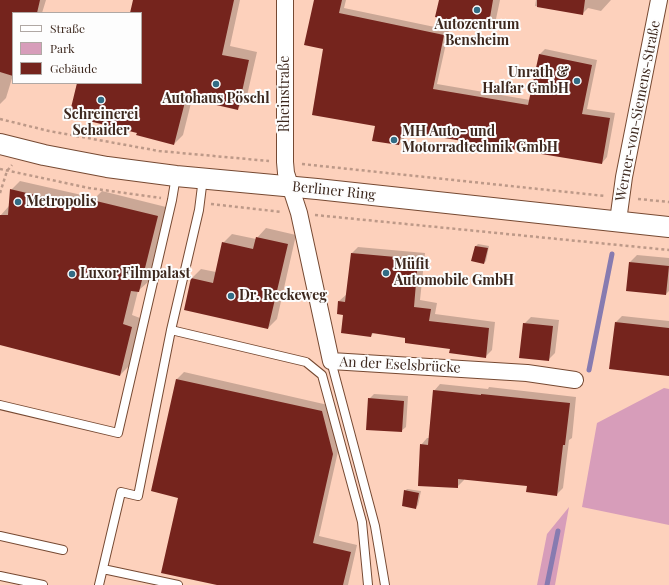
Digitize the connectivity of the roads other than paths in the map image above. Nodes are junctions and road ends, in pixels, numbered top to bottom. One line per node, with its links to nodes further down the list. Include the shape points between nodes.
1 (285, 0): 6 (street, Rheinstraße, via 285,162)
2 (659, 0): 7 (street, Werner-von-Siemens-Straße, via 624,177)
3 (0, 144): 4 (street, Berliner Ring, via 107,167)
4 (176, 176): 5 (street, Berliner Ring); 12 (lane, via 118,433)
5 (203, 178): 6 (street, Berliner Ring); 9 (lane, via 200,203)
6 (291, 186): 7 (street, Berliner Ring); 10 (street, An der Eselsbrücke, via 300,213)
7 (618, 221): 8 (street, Berliner Ring)
8 (669, 227)
9 (171, 330): 15 (lane, via 138,496 121,492); 20 (lane, via 306,362 322,375 362,522)
10 (331, 361): 11 (street, An der Eselsbrücke, via 527,373); 21 (lane, via 375,526)
11 (575, 380)
12 (0, 406)
13 (0, 536): 14 (lane)
14 (63, 550)
15 (103, 569): 18 (lane); 19 (lane)
16 (0, 576): 17 (lane)
17 (43, 585)
18 (98, 585)
19 (178, 585)
20 (368, 585)
21 (384, 585)

